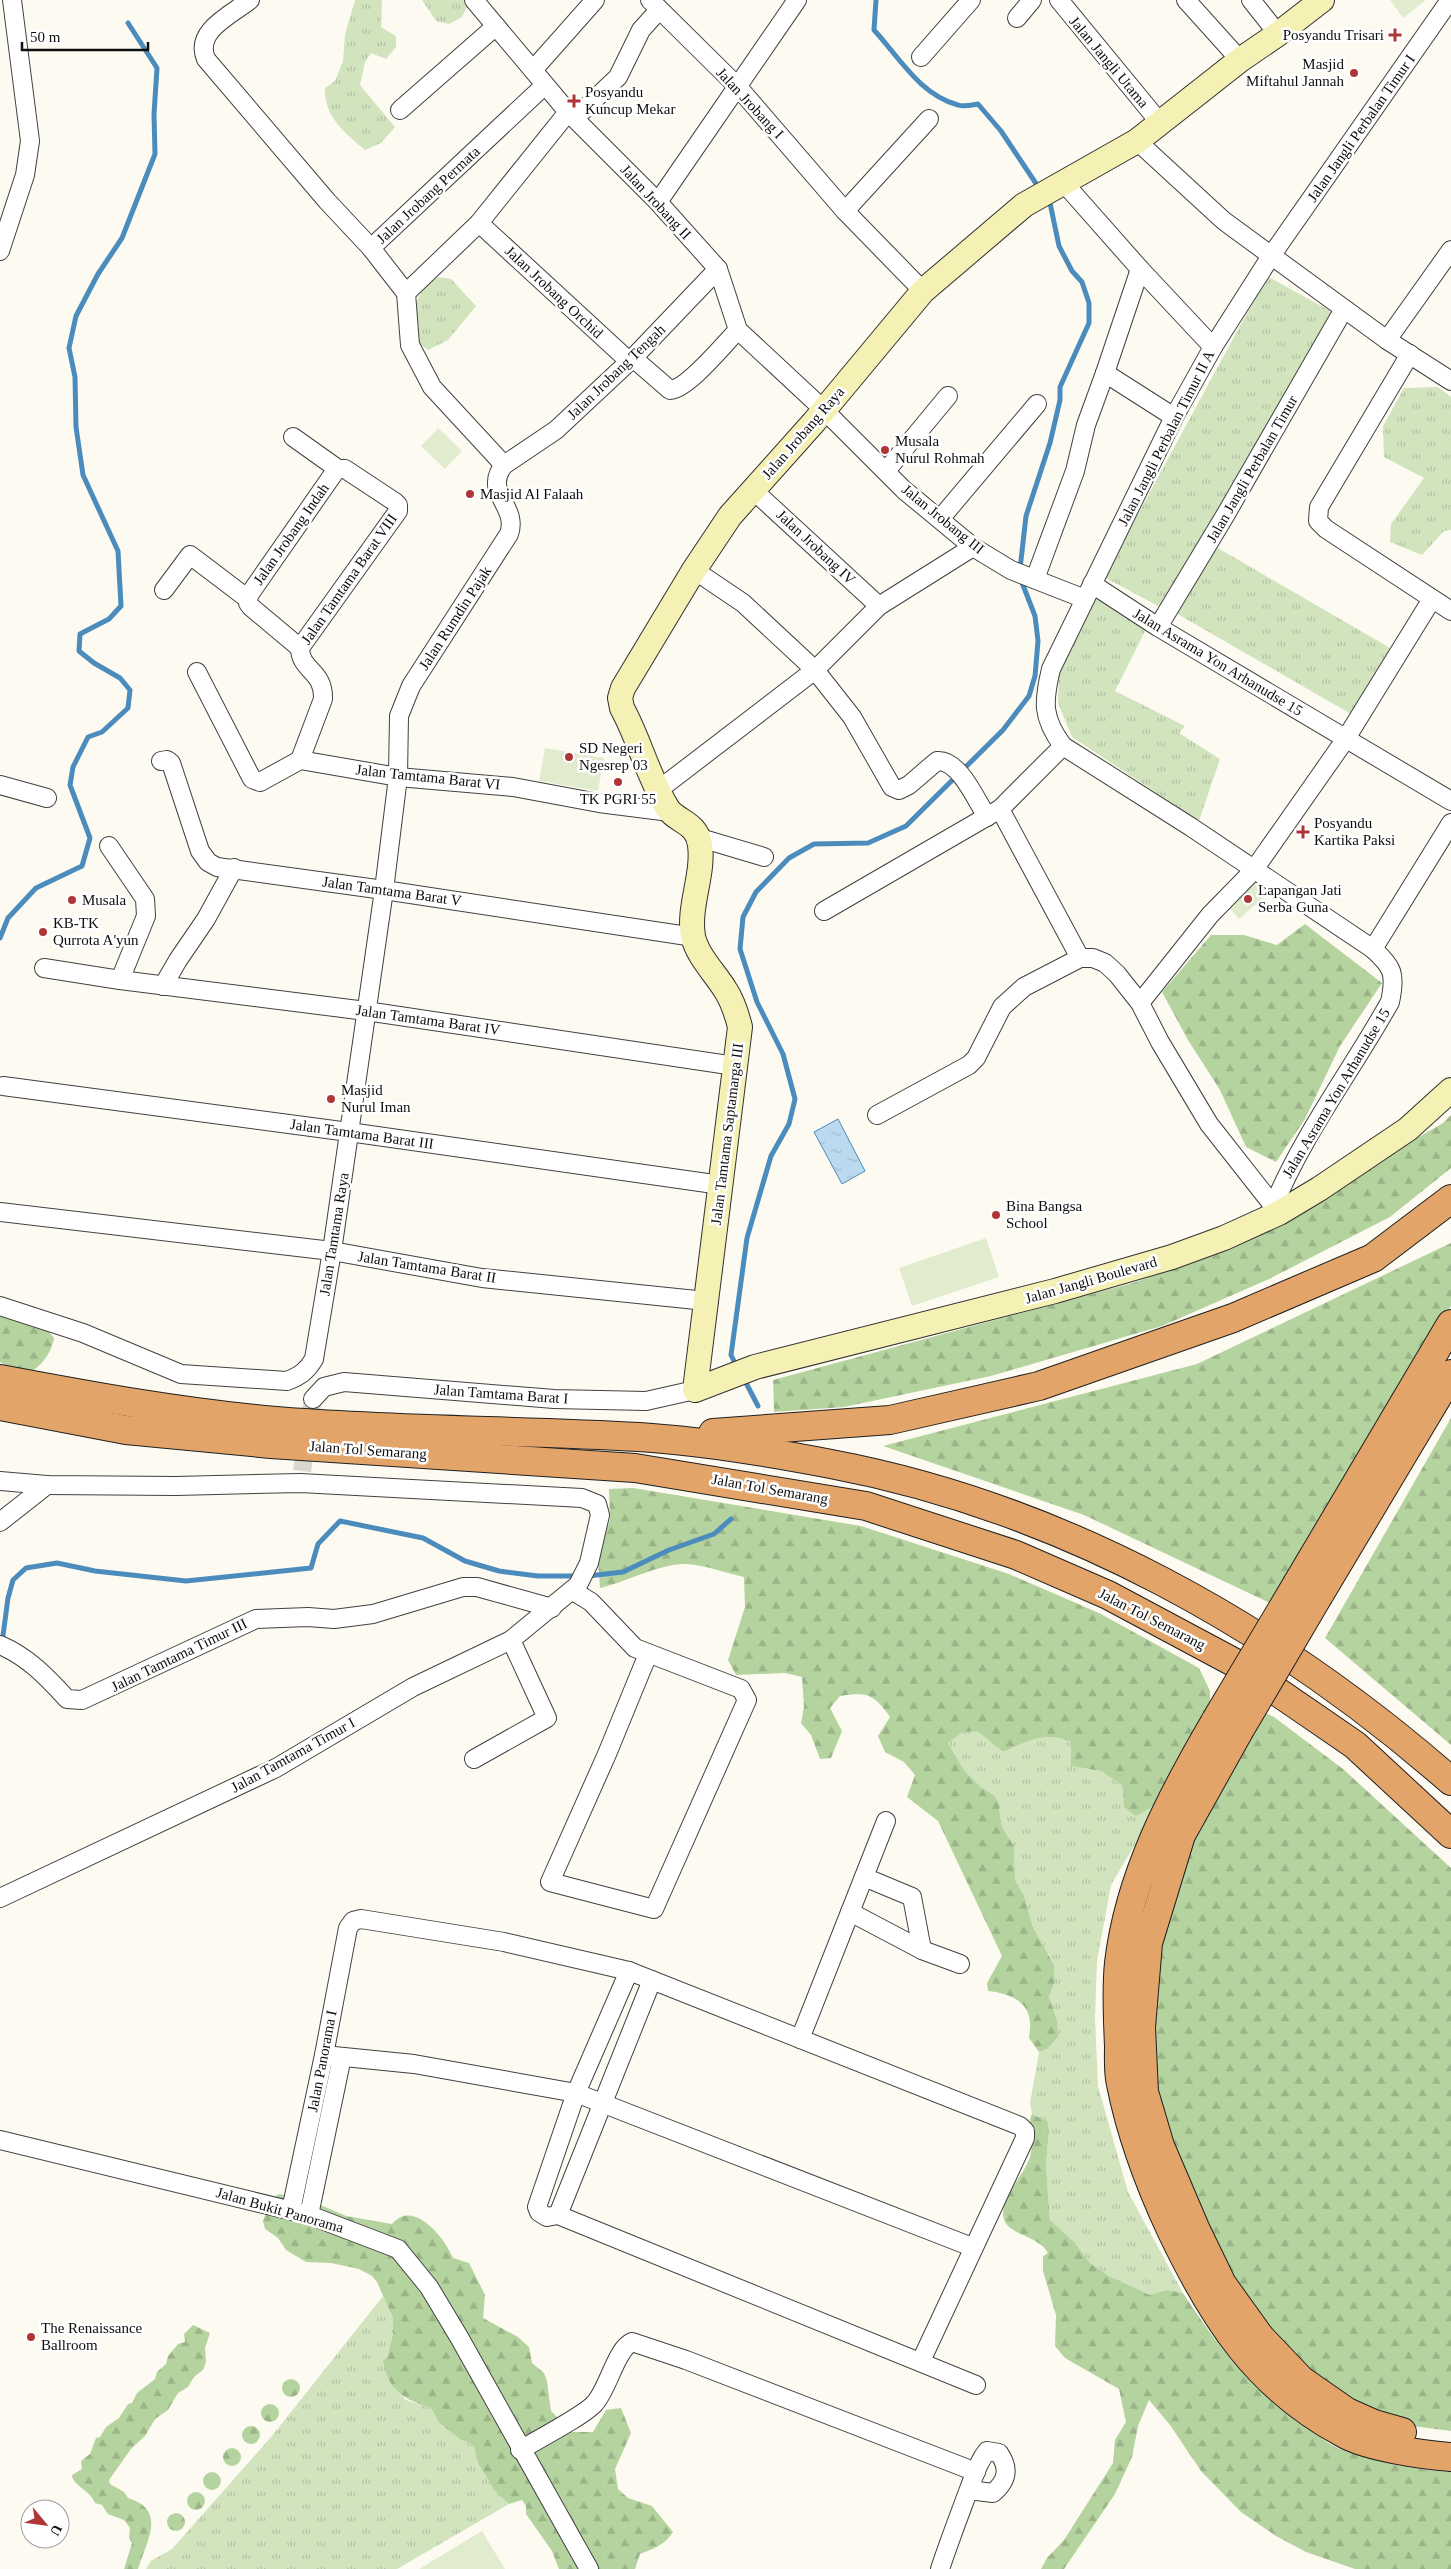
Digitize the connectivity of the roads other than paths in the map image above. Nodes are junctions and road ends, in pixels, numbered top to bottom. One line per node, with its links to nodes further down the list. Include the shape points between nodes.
1 (12, 0): 33 (street, via 30,141 25,175)
2 (250, 0): 31 (street, via 208,33 203,51 206,59)
3 (474, 0): 15 (street, Jalan Jrobang II)
4 (595, 0): 19 (street)
5 (971, 0): 17 (street)
6 (1032, 0): 14 (street)
7 (1059, 0): 25 (street, Jalan Jangli Utama)
8 (1251, 0): 16 (street)
9 (1322, 0): 16 (street, Jalan Jrobang Raya)
10 (1450, 0): 34 (street, Jalan Jangli Perbalan Timur I)
11 (794, 1): 21 (street)
12 (1194, 3): 18 (street)
13 (654, 5): 21 (street, Jalan Jrobang I); 23 (street, via 618,77)
14 (1017, 18)
15 (496, 26): 19 (street, Jalan Jrobang II); 22 (street)
16 (1278, 34): 18 (street, Jalan Jrobang Raya)
17 (921, 57)
18 (1240, 60): 25 (street, Jalan Jrobang Raya)
19 (533, 70): 20 (street, Jalan Jrobang II)
20 (545, 86): 23 (street, Jalan Jrobang II); 31 (street, Jalan Jrobang Permata)
21 (738, 87): 28 (street); 29 (street, Jalan Jrobang I)
22 (400, 110)
23 (572, 115): 28 (street, Jalan Jrobang II); 30 (street)
24 (929, 119): 29 (street)
25 (1161, 124): 26 (street, Jalan Jrobang Raya)
26 (1137, 141): 27 (street, Jalan Jrobang Raya); 34 (street, via 1224,221)
27 (1050, 191): 36 (street); 37 (street, Jalan Jrobang Raya, via 1024,205)
28 (658, 202): 35 (street, Jalan Jrobang II)
29 (845, 211): 37 (street, Jalan Jrobang I)
30 (479, 222): 38 (street); 44 (street, Jalan Jrobang Orchid)
31 (371, 248): 38 (street, Jalan Jrobang Permata)
32 (1451, 250): 41 (street)
33 (0, 251)
34 (1271, 256): 39 (street); 42 (street, Jalan Jangli Perbalan Timur II A)
35 (718, 269): 40 (street, Jalan Jrobang II); 44 (street, Jalan Jrobang Tengah)
36 (1140, 269): 42 (street); 45 (street)
37 (924, 291): 49 (street, Jalan Jrobang Raya)
38 (406, 293): 52 (street, via 410,345 417,362 432,387)
39 (1344, 309): 41 (street); 67 (street, Jalan Jangli Perbalan Timur)
40 (738, 330): 44 (street, Jalan Jrobang Orchid, via 674,390); 49 (street, Jalan Jrobang II)
41 (1387, 340): 43 (street)
42 (1213, 347): 50 (street, Jalan Jangli Perbalan Timur II A)
43 (1410, 354): 46 (street); 64 (street, via 1319,507 1318,521 1326,530)
44 (632, 360): 52 (street, Jalan Jrobang Tengah, via 556,430)
45 (1105, 373): 50 (street); 60 (street, via 1086,425 1075,471)
46 (1451, 381)
47 (948, 396): 54 (street)
48 (1037, 404): 57 (street)
49 (824, 410): 54 (street, Jalan Jrobang III); 55 (street, Jalan Jrobang Raya)
50 (1174, 417): 62 (street, Jalan Jangli Perbalan Timur II A)
51 (293, 437): 53 (street)
52 (504, 465): 75 (street, Jalan Rumdin Pajak, via 496,478 496,486 510,516 511,528 402,705 398,730)
53 (338, 469): 56 (street, Jalan Jrobang Indah, via 345,469); 63 (street, Jalan Jrobang Indah)
54 (886, 471): 57 (street, Jalan Jrobang III)
55 (753, 490): 59 (street, Jalan Jrobang Raya, via 730,516); 65 (street, Jalan Jrobang IV)
56 (398, 505): 68 (street, Jalan Tamtama Barat VIII, via 398,511)
57 (940, 518): 58 (street, Jalan Jrobang III)
58 (973, 547): 60 (street, Jalan Jrobang III); 65 (street)
59 (694, 570): 69 (street, via 743,603); 77 (street, Jalan Jrobang Raya, via 620,698)
60 (1023, 574): 62 (street, Jalan Jrobang III)
61 (164, 590): 63 (street, via 190,555)
62 (1089, 592): 67 (street, Jalan Asrama Yon Arhanudse 15); 72 (street, Jalan Asrama Yon Arhanudse 15, via 1051,669 1045,694 1046,713 1052,731)
63 (248, 599): 68 (street, Jalan Jrobang Indah, via 250,607)
64 (1432, 599): 66 (street); 71 (street)
65 (879, 606): 69 (street)
66 (1451, 611)
67 (1158, 627): 71 (street, Jalan Asrama Yon Arhanudse 15)
68 (300, 648): 73 (street, Jalan Tamtama Barat VIII, via 302,660 321,680 324,689)
69 (815, 670): 77 (street); 81 (street, via 852,717 892,787 899,790 909,785 937,761 959,773)
70 (197, 672): 73 (street, via 254,781 260,782)
71 (1345, 740): 79 (street, Jalan Asrama Yon Arhanudse 15); 87 (street)
72 (1063, 746): 81 (street); 87 (street, Jalan Asrama Yon Arhanudse 15, via 1191,827)
73 (300, 760): 75 (street, Jalan Tamtama Barat VI)
74 (161, 761): 86 (street, Jalan Tamtama Barat V, via 171,763 203,857 217,867)
75 (398, 777): 80 (street, Jalan Tamtama Barat VI, via 513,787); 88 (street, Jalan Tamtama Raya)
76 (0, 785): 78 (street)
77 (657, 791): 80 (street, Jalan Jrobang Raya)
78 (47, 798)
79 (1451, 801)
80 (670, 812): 83 (street, via 691,826)
81 (994, 813): 89 (street); 92 (street)
82 (1451, 823): 91 (street)
83 (697, 837): 85 (street); 90 (street, Jalan Tamtama Saptamarga III, via 700,844 692,918)
84 (109, 846): 94 (street, via 147,905 146,916)
85 (764, 857)
86 (234, 868): 88 (street, Jalan Tamtama Barat V); 95 (street)
87 (1253, 871): 91 (street, Jalan Asrama Yon Arhanudse 15); 96 (street, via 1210,915)
88 (384, 890): 90 (street, Jalan Tamtama Barat V); 97 (street, Jalan Tamtama Raya)
89 (824, 910)
90 (694, 937): 98 (street, Jalan Tamtama Saptamarga III, via 737,1015 740,1039)
91 (1373, 949): 105 (street, Jalan Asrama Yon Arhanudse 15, via 1388,962 1393,974 1390,1002 1285,1178)
92 (1080, 958): 96 (street, via 1093,958 1105,963); 101 (street, via 1024,987 1010,998 969,1065)
93 (44, 968): 94 (street, Jalan Tamtama Barat IV)
94 (120, 980): 95 (street, Jalan Tamtama Barat IV)
95 (163, 986): 97 (street, Jalan Tamtama Barat IV)
96 (1140, 1003): 105 (street, via 1209,1124)
97 (366, 1011): 98 (street, Jalan Tamtama Barat IV); 102 (street, Jalan Tamtama Raya)
98 (735, 1066): 103 (street, Jalan Tamtama Saptamarga III)
99 (3, 1086): 102 (street, Jalan Tamtama Barat III)
100 (1451, 1090): 105 (street, Jalan Jangli Boulevard, via 1408,1129)
101 (877, 1116)
102 (349, 1132): 103 (street, Jalan Tamtama Barat III); 107 (street, Jalan Tamtama Raya)
103 (720, 1186): 108 (street, Jalan Tamtama Saptamarga III)
104 (1451, 1199): 116 (highway, via 1373,1258 1233,1318 1039,1386 890,1420)
105 (1276, 1210): 113 (street, Jalan Jangli Boulevard, via 1172,1257 1055,1291 755,1367)
106 (0, 1212): 107 (street, Jalan Tamtama Barat II)
107 (332, 1251): 108 (street, Jalan Tamtama Barat II, via 482,1278); 109 (street, Jalan Tamtama Raya, via 314,1359 300,1376 286,1381 181,1374 83,1333)
108 (706, 1301): 113 (street, Jalan Tamtama Saptamarga III)
109 (0, 1306)
110 (1451, 1324): 121 (highway)
111 (1451, 1374): 121 (highway)
112 (0, 1379): 116 (highway, Jalan Tol Semarang, via 134,1404 274,1421)
113 (695, 1390): 114 (street, Jalan Tamtama Barat I, via 646,1401 554,1398 344,1382 324,1387)
114 (313, 1399)
115 (0, 1406): 130 (highway, Jalan Tol Semarang, via 126,1430 271,1444 635,1468 866,1506 1016,1555 1108,1595 1237,1664 1356,1745)
116 (642, 1438): 128 (highway, Jalan Tol Semarang, via 738,1448 875,1473 961,1496 1070,1536 1173,1587 1291,1657 1409,1744)
117 (0, 1481): 118 (street)
118 (46, 1485): 119 (street); 120 (street, via 176,1486 301,1477 582,1498 597,1504 600,1510 589,1563)
119 (0, 1522)
120 (575, 1588): 122 (street, Jalan Tamtama Timur I); 125 (street, via 635,1648)
121 (1308, 1590): 126 (highway, bridge)
122 (552, 1608): 123 (street, Jalan Tamtama Timur I); 124 (street, Jalan Tamtama Timur III, via 463,1587 373,1614 334,1619 256,1619 82,1700 67,1699 50,1678 19,1653)
123 (511, 1640): 127 (street, via 548,1716); 132 (street, Jalan Tamtama Timur I, via 413,1687 276,1768)
124 (0, 1646)
125 (648, 1654): 125 (street, via 550,1882 654,1909 747,1700 741,1689)
126 (1228, 1725): 150 (highway, via 1181,1835 1148,1942 1141,2027 1144,2092 1157,2137 1222,2284 1260,2338 1301,2380 1347,2412 1411,2435); 152 (highway, via 1182,1778 1133,1892 1119,1964 1120,2082 1149,2184 1218,2319 1252,2363 1293,2402 1345,2435 1410,2452)
127 (474, 1759)
128 (1451, 1782)
129 (886, 1820): 131 (street)
130 (1451, 1834)
131 (864, 1877): 133 (street); 134 (street, via 912,1897)
132 (0, 1898)
133 (850, 1912): 134 (street); 138 (street)
134 (922, 1950): 135 (street)
135 (960, 1964)
136 (629, 1971): 137 (street); 139 (street, Jalan Panorama I, via 504,1942 361,1919 353,1921 348,1928); 141 (street)
137 (652, 1980): 138 (street); 142 (street)
138 (800, 2039): 147 (street, via 1020,2126 1025,2131 1025,2138)
139 (324, 2055): 140 (street); 144 (street, Jalan Panorama I)
140 (342, 2056): 141 (street, via 414,2064); 145 (street, Jalan Panorama I)
141 (576, 2093): 142 (street); 146 (street, via 537,2206 546,2217)
142 (602, 2102): 146 (street); 147 (street)
143 (0, 2140): 144 (street, Jalan Bukit Panorama)
144 (291, 2210): 145 (street, Jalan Bukit Panorama)
145 (309, 2215): 151 (street, Jalan Bukit Panorama, via 398,2249 430,2287)
146 (558, 2215): 148 (street)
147 (972, 2247): 148 (street)
148 (921, 2361): 149 (street)
149 (976, 2385)
150 (1451, 2440)
151 (520, 2450): 153 (street, via 594,2405 606,2389 622,2351 632,2342); 155 (street, Jalan Bukit Panorama)
152 (1451, 2457)
153 (976, 2472): 154 (street); 154 (street, via 987,2451 993,2450 1005,2462 1007,2475 992,2493)
154 (969, 2490): 156 (street)
155 (589, 2569)
156 (940, 2569)

